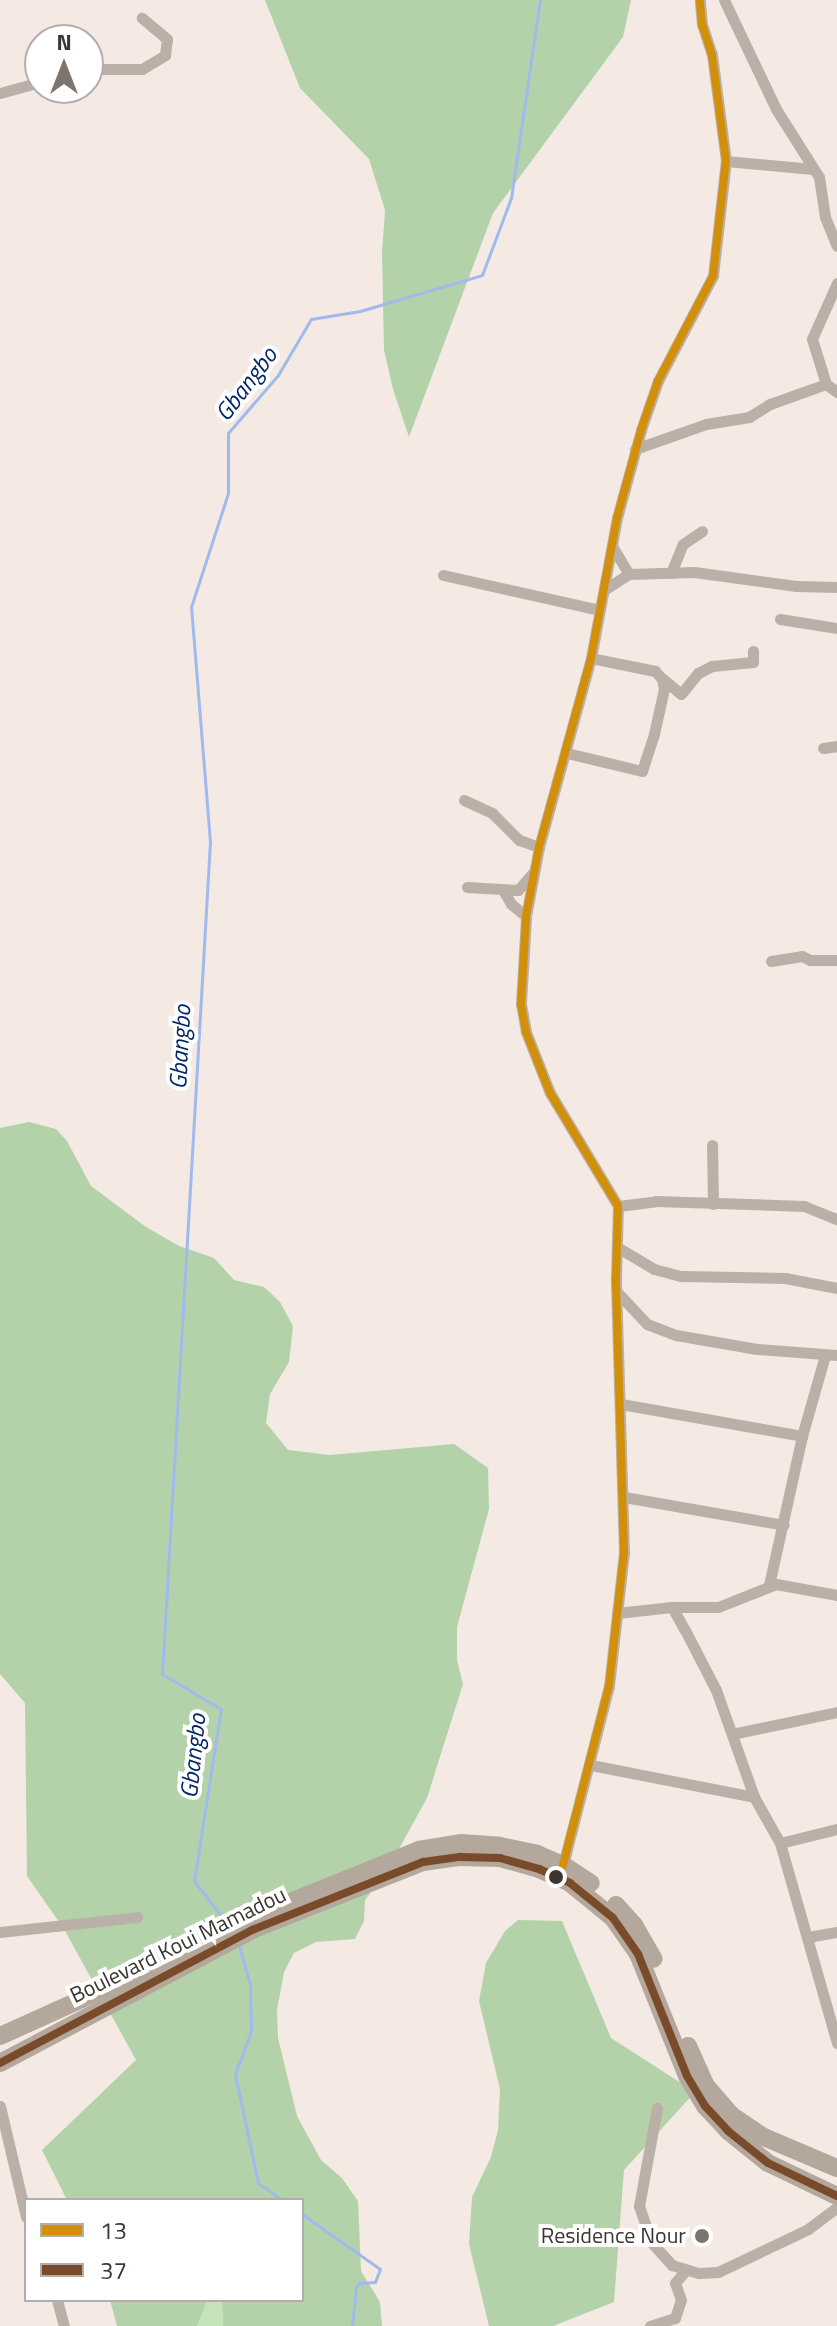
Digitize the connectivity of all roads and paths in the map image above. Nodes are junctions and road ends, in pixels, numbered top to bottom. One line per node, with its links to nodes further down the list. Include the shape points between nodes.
1 (700, 0): 7 (street)
2 (724, 0): 8 (street, via 776,109)
3 (142, 18): 4 (street, via 167,39 165,55 142,69)
4 (104, 69)
5 (24, 86): 6 (street)
6 (0, 93)
7 (726, 161): 8 (street); 13 (street, via 713,276 658,381)
8 (813, 169): 9 (street)
9 (837, 246)
10 (837, 283): 11 (street, via 812,339)
11 (826, 384): 12 (street); 13 (street, via 749,417 688,429)
12 (837, 392)
13 (635, 449): 15 (street)
14 (702, 531): 16 (street, via 683,544)
15 (612, 546): 17 (street); 20 (street)
16 (671, 573): 17 (street); 19 (street)
17 (629, 574): 20 (street)
18 (443, 575): 21 (street)
19 (837, 587)
20 (604, 590): 21 (street)
21 (599, 610): 25 (street)
22 (780, 619): 23 (street)
23 (837, 628)
24 (753, 651): 26 (street, via 753,662 712,666 698,673 681,694)
25 (591, 658): 26 (street, via 655,671); 29 (street)
26 (662, 679): 29 (street, via 660,711 642,771)
27 (837, 746): 28 (street)
28 (823, 748)
29 (567, 753): 31 (street)
30 (464, 800): 31 (street, via 492,813 519,840)
31 (539, 847): 32 (street)
32 (534, 872): 34 (street, via 518,890); 35 (street)
33 (467, 887): 34 (street)
34 (503, 890): 35 (street)
35 (526, 916): 40 (street, via 521,1004 526,1032 550,1093)
36 (837, 960): 37 (street, via 802,956)
37 (771, 961)
38 (712, 1145): 39 (street)
39 (713, 1204): 40 (street, via 656,1201); 41 (street, via 804,1206)
40 (618, 1206): 42 (street)
41 (837, 1219)
42 (617, 1247): 43 (street, via 654,1269 681,1276 785,1278); 44 (street)
43 (837, 1288)
44 (618, 1293): 45 (street, via 647,1324 676,1335); 46 (street)
45 (831, 1355): 47 (street)
46 (621, 1404): 47 (street); 48 (street)
47 (802, 1436): 49 (street)
48 (624, 1497): 49 (street); 53 (street)
49 (784, 1525): 50 (street)
50 (769, 1585): 51 (street); 52 (street, via 718,1607)
51 (837, 1595)
52 (672, 1607): 53 (street); 55 (street, via 716,1690)
53 (617, 1613): 56 (street, via 609,1686)
54 (837, 1712): 55 (street)
55 (732, 1734): 57 (street)
56 (591, 1765): 57 (street); 60 (street)
57 (754, 1797): 59 (street)
58 (837, 1829): 59 (street)
59 (780, 1843): 66 (street)
60 (563, 1865): 62 (main road, Boulevard Koui Mamadou, via 500,1846 447,1845 385,1862); 72 (main road, Boulevard Koui Mamadou, via 607,1896 634,1925 660,1972 692,2058 717,2101 764,2137)
61 (137, 1917): 63 (street)
62 (249, 1924): 65 (main road, Boulevard Koui Mamadou); 73 (main road, Boulevard Koui Mamadou, via 423,1862 500,1858 539,1869 590,1896 613,1918 638,1954 687,2076 705,2106 768,2163)
63 (0, 1932)
64 (837, 1932): 66 (street)
65 (224, 1936): 67 (main road, Boulevard Koui Mamadou); 69 (main road, Boulevard Koui Mamadou, via 172,1976)
66 (808, 1937): 68 (street)
67 (0, 2036)
68 (837, 2043)
69 (0, 2063)
70 (0, 2106): 75 (street)
71 (657, 2108): 76 (street, via 639,2206 660,2256)
72 (837, 2168)
73 (837, 2196)
74 (837, 2207): 76 (street, via 808,2229 718,2272)
75 (24, 2208)
76 (686, 2270): 79 (street, via 675,2283 681,2300 675,2318)
77 (58, 2302): 78 (street)
78 (64, 2326)
79 (650, 2326)

